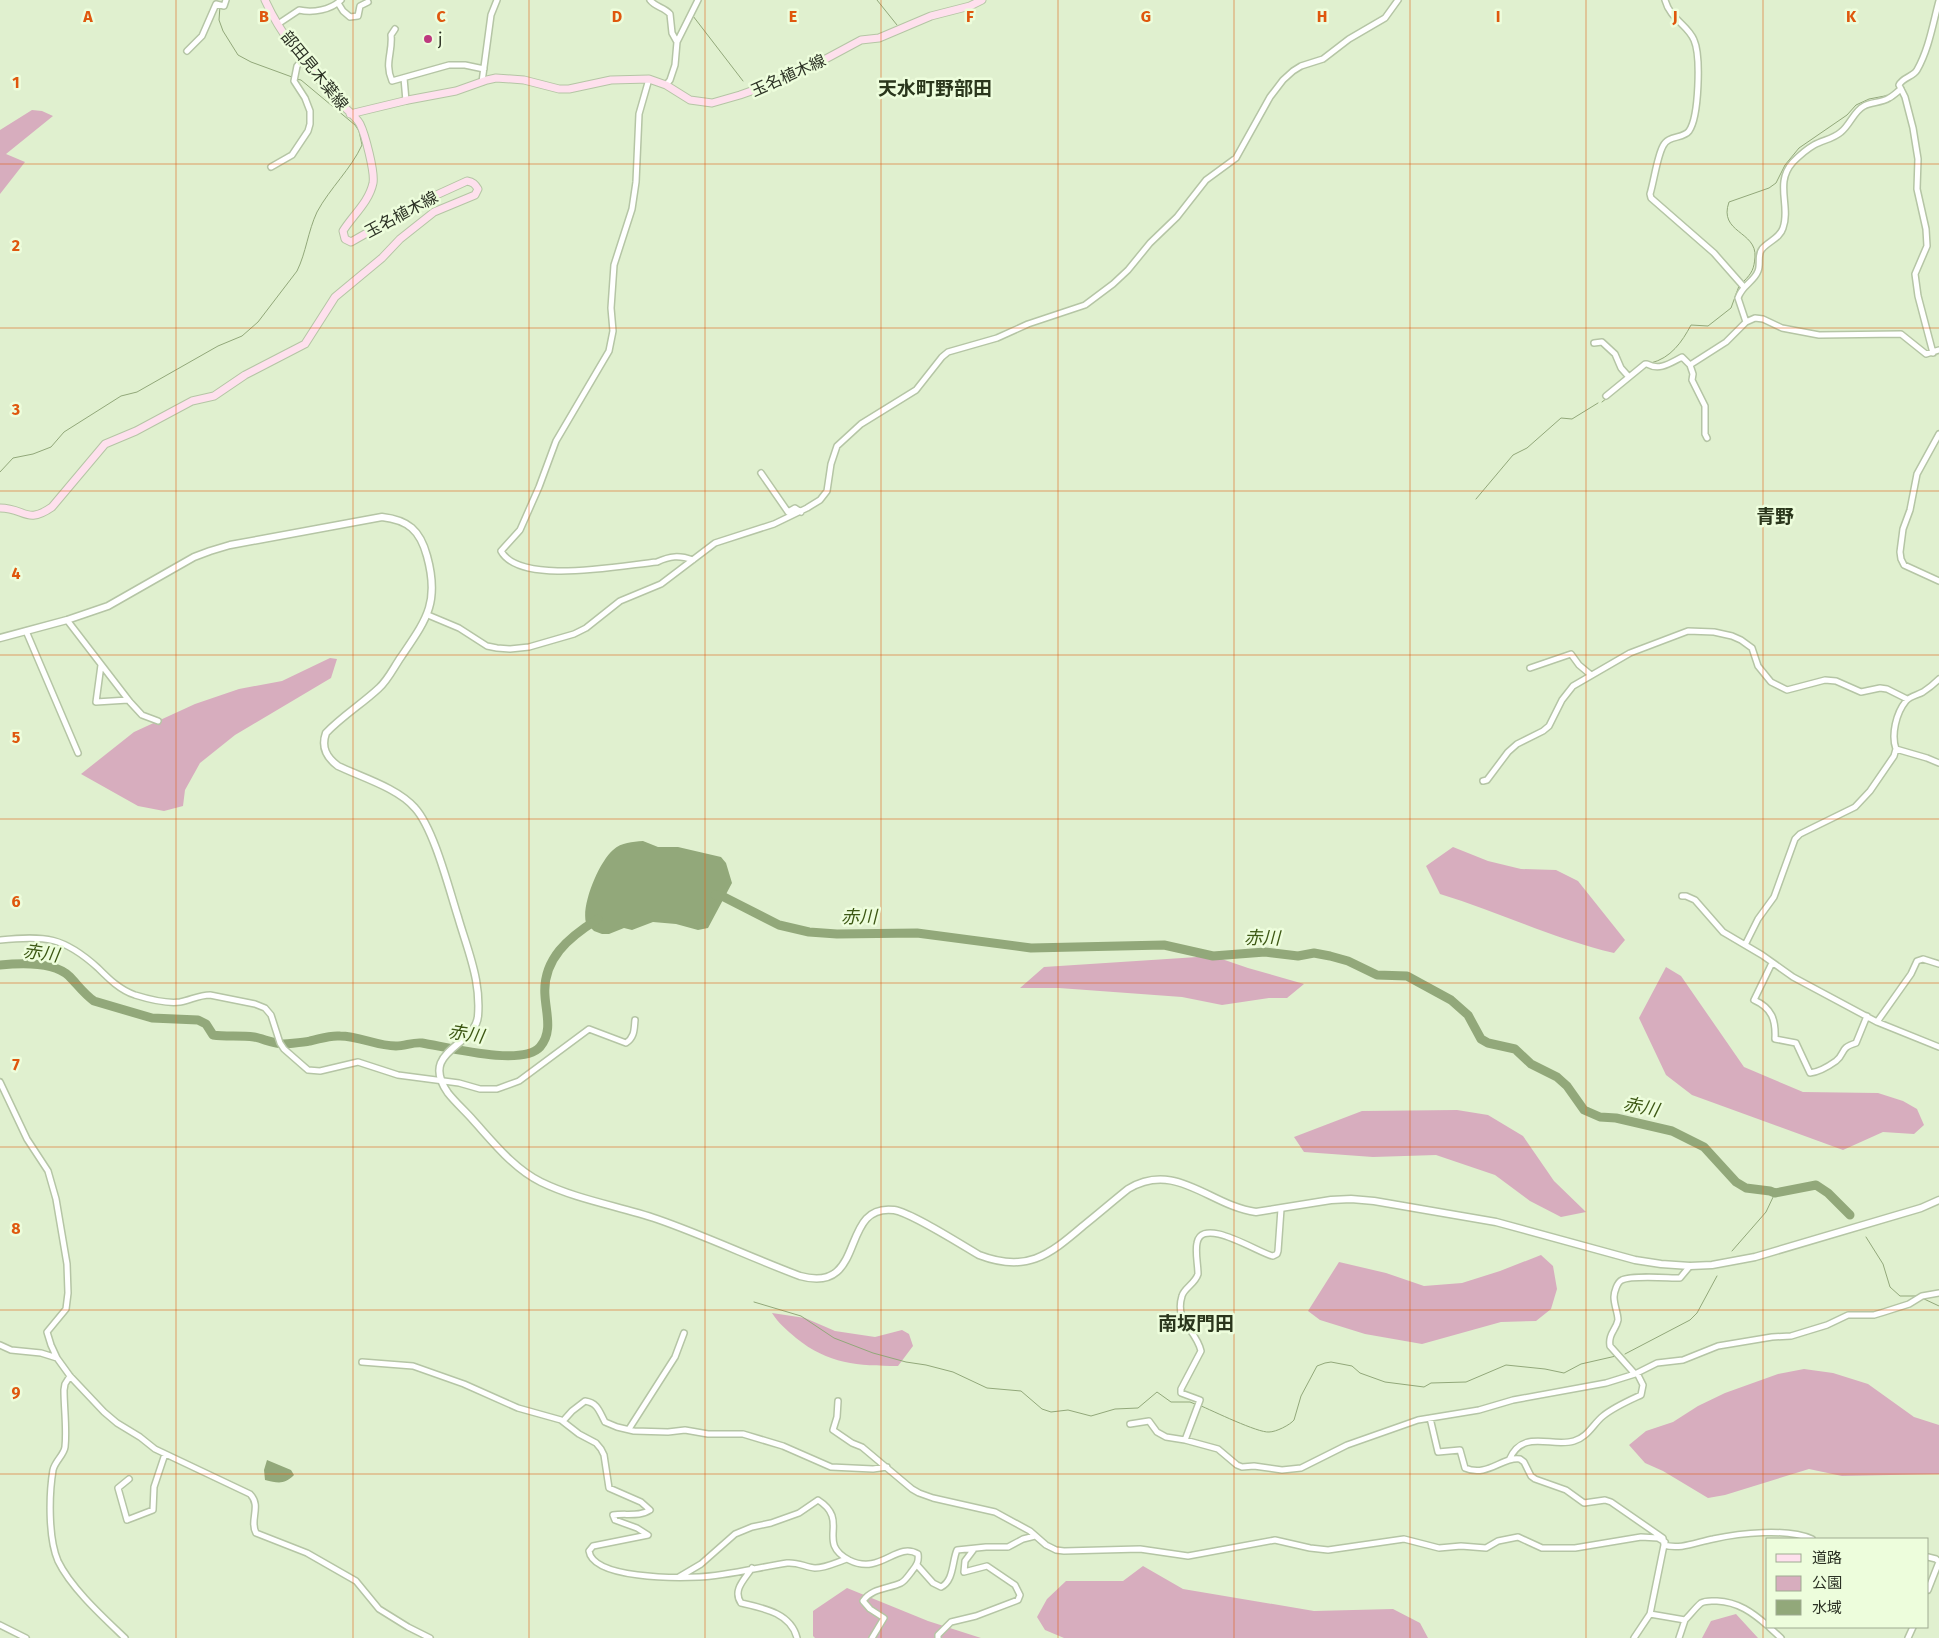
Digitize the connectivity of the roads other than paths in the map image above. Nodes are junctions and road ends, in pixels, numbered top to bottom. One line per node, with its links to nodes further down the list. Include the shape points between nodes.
1 (226, 0): 15 (street, via 220,6 216,4 202,36)
2 (266, 0): 12 (main road, 部田見木葉線)
3 (498, 0): 17 (street, via 491,16)
4 (650, 0): 14 (street, via 670,14 672,33)
5 (698, 0): 14 (street)
6 (982, 0): 21 (main road, 玉名植木線, via 931,16 879,38 861,40 782,80 712,103 690,100)
7 (1398, 0): 37 (street, via 1385,18 1323,59 1308,63 1283,80 1236,158 1206,180 1177,217 1113,284 1080,308 1028,324 993,340 948,352 916,390 861,424 838,446 830,464 825,494)
8 (1665, 0): 26 (street, via 1672,15 1694,39 1698,95 1690,130 1687,134 1673,137 1663,146 1651,198 1714,254)
9 (340, 1): 10 (street, via 343,11 350,17 358,16 360,6); 12 (street, via 334,6 309,12 299,10)
10 (369, 1)
11 (1939, 1): 22 (street, via 1917,71 1901,80)
12 (278, 24): 16 (main road, 部田見木葉線)
13 (395, 29): 18 (street, via 391,34 388,71 392,81)
14 (677, 42): 21 (street, via 675,65)
15 (187, 52)
16 (302, 60): 24 (main road, 部田見木葉線); 25 (street, via 294,77 310,112 308,132 292,155)
17 (484, 69): 18 (street, via 449,65); 20 (street)
18 (404, 78): 23 (street)
19 (649, 79): 20 (main road, 玉名植木線, via 611,80 569,89 506,78); 21 (main road, 玉名植木線); 38 (street, via 639,114 632,209 613,272 613,331 609,351 556,441 520,530 501,551 514,562 538,570 554,571 584,571 681,556)
20 (482, 82): 23 (main road, 玉名植木線)
21 (666, 85)
22 (1900, 87): 26 (street, via 1891,98 1865,105 1834,138 1815,144 1788,169 1783,184 1783,230 1762,248 1758,272); 29 (street, via 1913,128 1918,159 1916,189 1926,229 1927,246 1915,274 1918,296)
23 (406, 101): 24 (main road, 玉名植木線)
24 (350, 114): 36 (main road, 玉名植木線, via 363,131 374,175 369,195 343,231 348,241 467,181 476,185 475,195 434,212 400,239 335,297 305,344 253,370 214,396 192,401 105,444 45,512 28,516)
25 (271, 167)
26 (1743, 286): 27 (street, via 1738,298)
27 (1746, 322): 29 (street, via 1763,318 1782,328 1819,335 1901,334 1923,353); 30 (street, via 1726,342)
28 (1594, 343): 31 (street, via 1602,342 1615,354)
29 (1936, 352)
30 (1690, 365): 31 (street, via 1682,357 1661,367 1649,365); 34 (street, via 1692,380 1705,406)
31 (1629, 377): 32 (street)
32 (1606, 396)
33 (1939, 434): 39 (street, via 1917,474 1900,552 1904,565)
34 (1707, 438)
35 (760, 473): 37 (street, via 788,512 795,508)
36 (0, 508)
37 (801, 512): 38 (street, via 715,543)
38 (693, 560): 40 (street, via 661,584 620,601 580,631 529,647 487,646 459,628)
39 (1939, 581)
40 (428, 615): 41 (street, via 433,586 420,537 406,523 382,517 210,551 108,606); 65 (street, via 380,687 326,733 324,749 338,766 406,800 416,808 429,833 473,968 478,997 475,1026 442,1059 440,1072)
41 (67, 620): 42 (street); 44 (street)
42 (26, 631): 43 (street); 52 (street)
43 (0, 638)
44 (101, 664): 48 (street); 48 (street, via 96,702)
45 (1530, 668): 46 (street, via 1571,654)
46 (1591, 675): 49 (street, via 1630,653 1683,632 1714,632 1732,636 1752,648 1758,666 1778,687 1787,690 1825,680 1836,681 1861,692 1887,688); 54 (street, via 1569,690 1549,726 1517,744)
47 (1939, 680): 49 (street)
48 (128, 700): 50 (street, via 142,715)
49 (1907, 700): 51 (street, via 1894,733)
50 (158, 721)
51 (1896, 749): 53 (street); 57 (street, via 1863,800 1795,839 1774,898 1758,919)
52 (78, 753)
53 (1939, 763)
54 (1483, 781)
55 (1682, 896): 57 (street, via 1694,900 1723,932)
56 (0, 940): 65 (street, via 46,938 64,944 86,957 118,987 135,995 172,1002 210,995 260,1005 271,1015 277,1038 284,1049 308,1070 320,1071 358,1062 398,1075)
57 (1745, 945): 58 (street)
58 (1772, 963): 60 (street); 60 (street, via 1754,1000 1765,1005 1770,1012 1776,1027 1775,1039 1796,1043 1810,1073 1818,1072 1837,1060 1842,1049 1856,1043)
59 (1939, 964): 62 (street, via 1923,959 1917,961)
60 (1867, 1016): 62 (street)
61 (635, 1020): 65 (street, via 633,1035 626,1043 589,1029 519,1081 497,1090)
62 (1877, 1022): 63 (street)
63 (1939, 1047)
64 (0, 1082): 72 (street, via 26,1139 48,1171 56,1199 68,1280 66,1309 47,1332)
65 (443, 1082): 67 (street, via 448,1092 498,1147 540,1182 656,1219 811,1280 830,1278 836,1273 848,1258 865,1221 887,1210 904,1213 979,1255 997,1261 1018,1262 1052,1251 1128,1189 1149,1180 1162,1178 1184,1183 1245,1210)
66 (1939, 1200): 68 (street, via 1755,1257)
67 (1280, 1209): 68 (street, via 1331,1200 1374,1201 1483,1219 1635,1260); 81 (street, via 1278,1251 1273,1256 1225,1235 1205,1233 1199,1237 1198,1274 1182,1294 1180,1304 1180,1314 1201,1351 1181,1393 1200,1400)
68 (1690, 1266): 74 (street, via 1680,1278 1642,1277 1619,1282 1614,1296 1618,1320 1609,1341)
69 (1939, 1293): 74 (street, via 1879,1314 1848,1315 1791,1336 1718,1346)
70 (684, 1333): 80 (street, via 675,1357)
71 (0, 1345): 72 (street)
72 (57, 1358): 75 (street)
73 (362, 1362): 78 (street, via 413,1366 518,1408)
74 (1636, 1373): 77 (street, via 1479,1410); 83 (street, via 1643,1385 1641,1395 1604,1416 1582,1438 1524,1443)
75 (70, 1376): 82 (street, via 117,1423); 102 (street, via 64,1390 65,1448 55,1465 52,1487 54,1550 77,1588)
76 (838, 1401): 84 (street, via 833,1430)
77 (1430, 1418): 81 (street, via 1347,1445 1302,1468 1291,1470 1242,1467 1218,1449); 83 (street, via 1438,1452 1460,1450 1465,1468 1494,1468)
78 (563, 1421): 80 (street, via 585,1401 598,1406 605,1422); 94 (street, via 601,1449 609,1488 641,1502 650,1510 644,1514 613,1515 615,1520 648,1535 593,1546 589,1551 594,1562 626,1573)
79 (1130, 1424): 81 (street, via 1150,1421 1166,1437)
80 (629, 1430): 84 (street, via 744,1434 783,1446 831,1467)
81 (1185, 1440)
82 (165, 1454): 85 (street, via 154,1487 153,1510 127,1520 118,1488); 103 (street, via 246,1491 256,1505 253,1526 256,1532 307,1553 356,1581 379,1609)
83 (1509, 1460): 88 (street, via 1520,1459 1535,1480 1566,1490 1584,1503 1605,1500 1618,1505 1658,1534)
84 (887, 1467): 86 (street, via 919,1493 995,1512)
85 (129, 1479)
86 (1035, 1536): 88 (street, via 1056,1550 1140,1549 1188,1556 1275,1540 1328,1550 1404,1539 1439,1548 1486,1548 1498,1541 1518,1537 1542,1548 1575,1548 1641,1537 1658,1538); 89 (street, via 1008,1547)
87 (1809, 1538): 88 (street, via 1797,1534 1752,1534 1674,1548)
88 (1665, 1544): 96 (street)
89 (974, 1549): 92 (street, via 957,1550 951,1576 942,1587 933,1583); 106 (street, via 965,1560 964,1572 987,1566 1015,1585 1020,1595 1018,1600 951,1622)
90 (847, 1559): 92 (street, via 866,1565 912,1550 919,1556); 93 (street, via 816,1568 795,1562); 94 (street, via 832,1541 835,1527 832,1512 818,1500 799,1514 734,1534 702,1564)
91 (1939, 1562): 95 (street)
92 (917, 1565): 105 (street, via 903,1582 874,1592 862,1601 884,1618)
93 (752, 1568): 94 (street, via 701,1577); 104 (street, via 737,1590 738,1600 786,1618)
94 (679, 1577)
95 (1929, 1587)
96 (1650, 1614): 97 (street); 107 (street)
97 (1685, 1620): 98 (street, via 1701,1603 1709,1600 1746,1608); 108 (street)
98 (1766, 1624)
99 (0, 1625): 101 (street)
100 (1770, 1628): 109 (street)
101 (26, 1638)
102 (125, 1638)
103 (430, 1638)
104 (797, 1638)
105 (872, 1638)
106 (938, 1638)
107 (1634, 1638)
108 (1679, 1638)
109 (1781, 1638)

